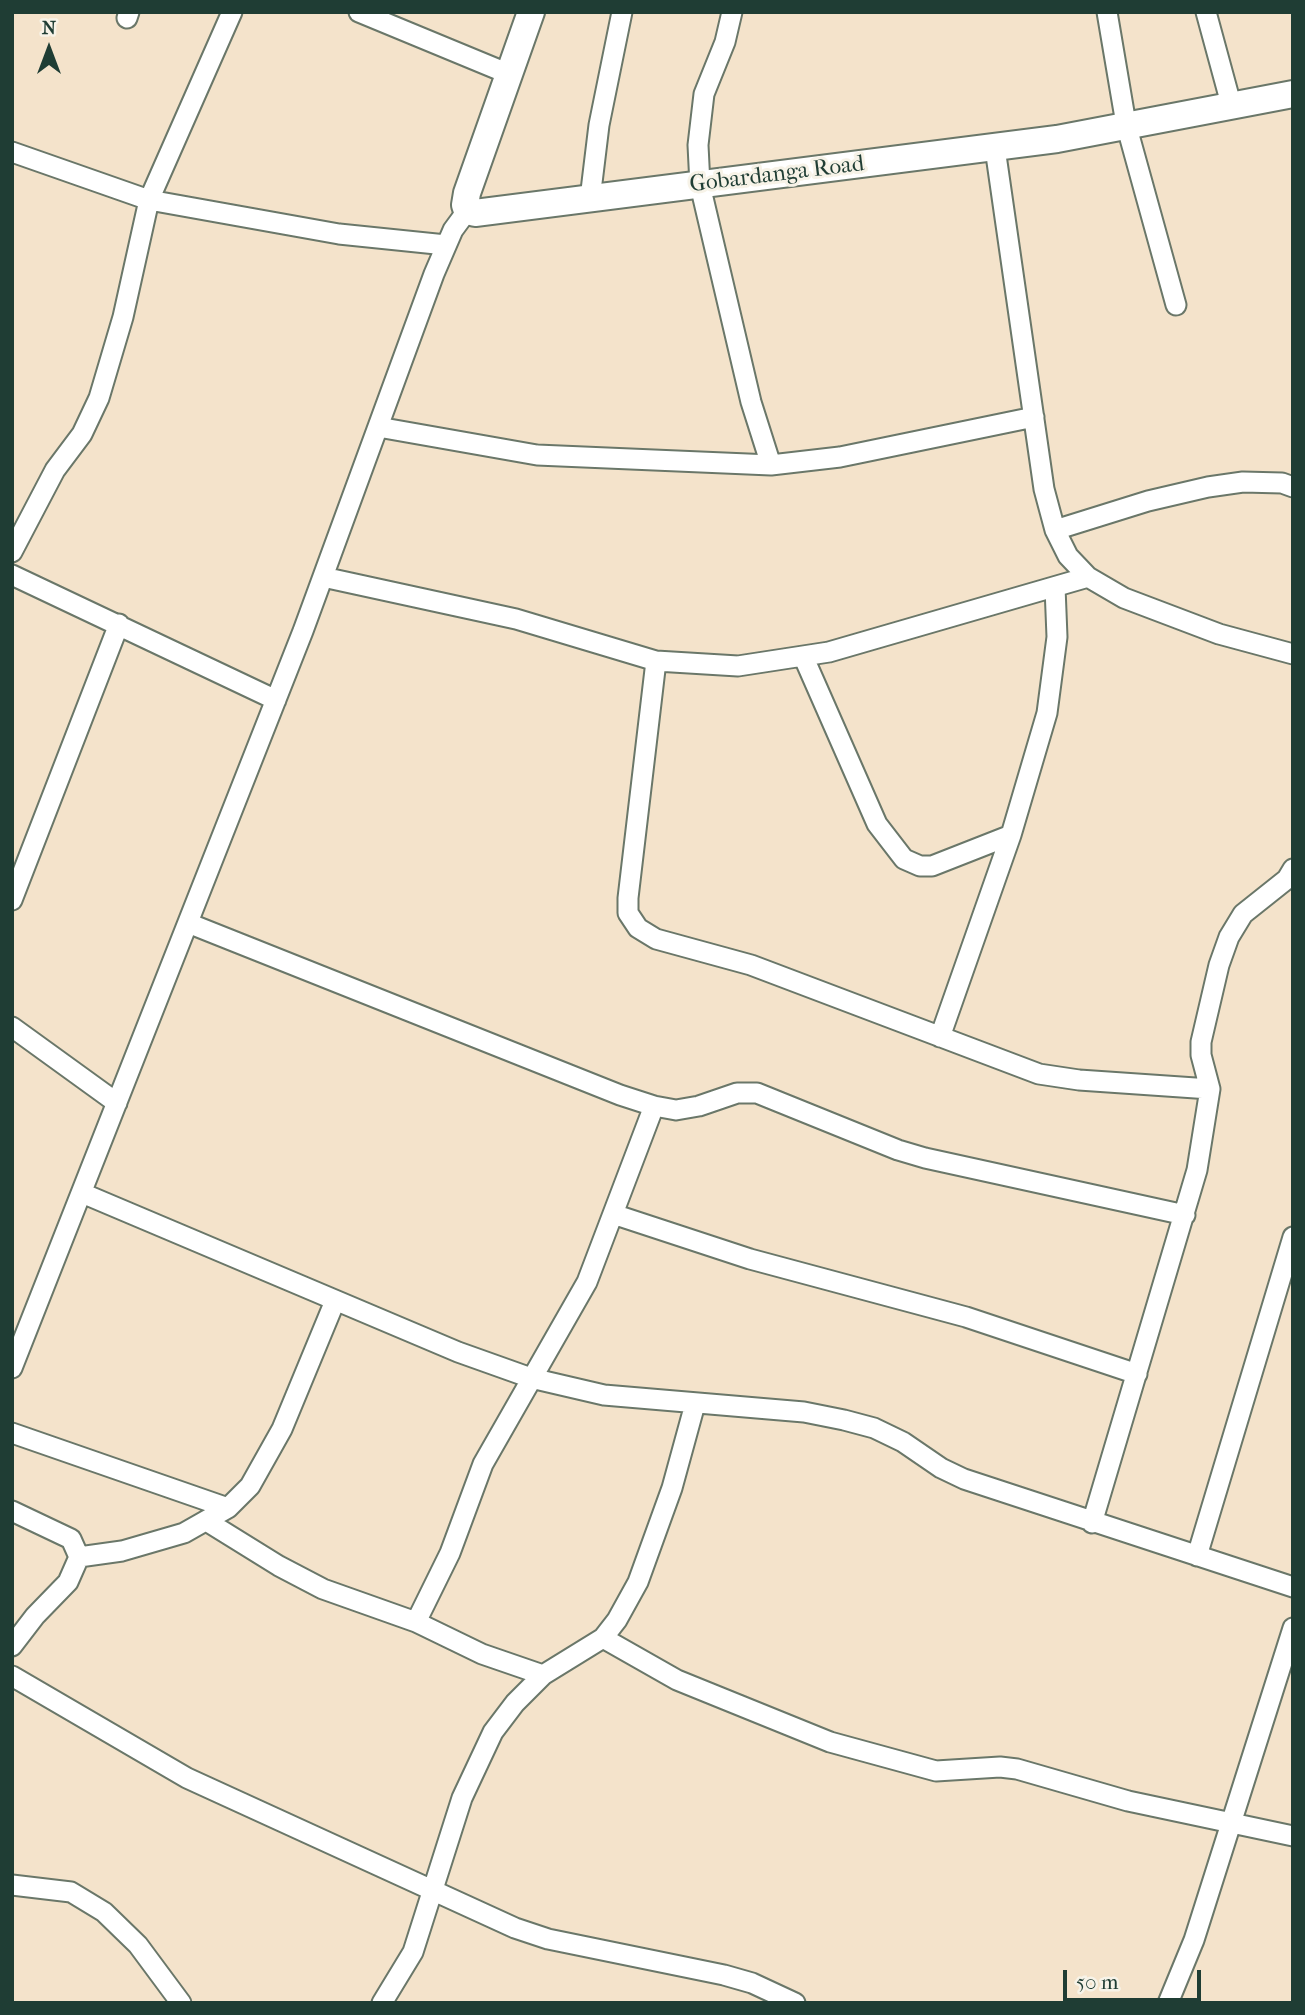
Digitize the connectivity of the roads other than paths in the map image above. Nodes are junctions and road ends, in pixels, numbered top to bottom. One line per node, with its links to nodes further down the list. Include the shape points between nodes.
1 (232, 12): 15 (street)
2 (359, 12): 8 (street)
3 (531, 12): 8 (main road)
4 (622, 12): 16 (street, via 598,125)
5 (732, 12): 14 (street, via 704,94)
6 (1107, 12): 11 (street)
7 (1206, 12): 10 (street)
8 (509, 75): 17 (main road, via 467,193)
9 (1293, 94): 10 (main road, Gobardanga Road)
10 (1231, 104): 11 (main road, Gobardanga Road)
11 (1126, 124): 12 (main road, Gobardanga Road); 19 (street)
12 (995, 148): 14 (main road, Gobardanga Road); 20 (street)
13 (12, 152): 15 (street)
14 (700, 185): 16 (main road, Gobardanga Road); 22 (street, via 751,402)
15 (149, 200): 18 (street, via 327,232); 25 (street, via 99,398)
16 (590, 200): 17 (main road, Gobardanga Road, via 481,214)
17 (467, 211): 18 (street)
18 (446, 245): 21 (street)
19 (1176, 305)
20 (1034, 417): 22 (street, via 840,457); 24 (street)
21 (378, 428): 22 (street, via 537,455); 28 (street)
22 (771, 465)
23 (1293, 487): 24 (street, via 1242,482 1208,487)
24 (1055, 530): 27 (street, via 1068,556)
25 (12, 552)
26 (12, 575): 30 (street)
27 (1088, 577): 29 (street); 31 (street, via 1124,598 1219,635)
28 (323, 578): 33 (street, via 529,622); 34 (street)
29 (1055, 587): 32 (street); 35 (street, via 1055,673)
30 (119, 624): 34 (street); 37 (street)
31 (1293, 654)
32 (804, 658): 33 (street, via 738,666); 35 (street, via 877,824 904,859 932,866)
33 (656, 661): 40 (street, via 628,898 628,913 638,928 656,939 751,965)
34 (276, 700): 38 (street)
35 (1011, 835): 40 (street)
36 (1293, 869): 41 (street, via 1243,914 1226,947 1201,1042)
37 (12, 900)
38 (188, 923): 42 (street); 43 (street)
39 (12, 1027): 42 (street)
40 (940, 1037): 41 (street, via 1039,1074)
41 (1210, 1089): 46 (street, via 1205,1134)
42 (117, 1103): 44 (street)
43 (654, 1106): 45 (street); 46 (street, via 676,1110 737,1093 757,1093 898,1150)
44 (82, 1193): 48 (street); 49 (street)
45 (613, 1214): 50 (street, via 750,1259 966,1317); 51 (street, via 587,1282)
46 (1185, 1215): 50 (street)
47 (1293, 1237): 58 (street)
48 (335, 1301): 51 (street); 54 (street, via 266,1463)
49 (12, 1368)
50 (1137, 1374): 57 (street)
51 (531, 1378): 52 (street, via 604,1395); 61 (street, via 483,1464 450,1553)
52 (695, 1404): 57 (street, via 804,1412 874,1428 964,1479); 63 (street, via 672,1488 638,1582)
53 (12, 1433): 54 (street)
54 (228, 1507): 56 (street)
55 (12, 1511): 59 (street, via 71,1539)
56 (208, 1521): 59 (street, via 156,1543); 61 (street, via 323,1589)
57 (1092, 1523): 58 (street)
58 (1197, 1556): 60 (street)
59 (79, 1557): 64 (street, via 68,1582)
60 (1293, 1587)
61 (416, 1622): 65 (street, via 482,1654)
62 (1293, 1628): 67 (street)
63 (603, 1638): 65 (street); 67 (street, via 677,1680 830,1742 936,1771 1017,1769 1070,1787)
64 (12, 1646)
65 (543, 1675): 70 (street, via 494,1732 462,1798)
66 (12, 1676): 70 (street, via 187,1778)
67 (1229, 1823): 68 (street); 74 (street, via 1194,1940)
68 (1293, 1836)
69 (12, 1885): 71 (street, via 71,1892 104,1912 138,1945)
70 (432, 1890): 72 (street, via 413,1952); 73 (street, via 537,1935 724,1975)
71 (181, 2003)
72 (382, 2003)
73 (795, 2003)
74 (1168, 2003)

